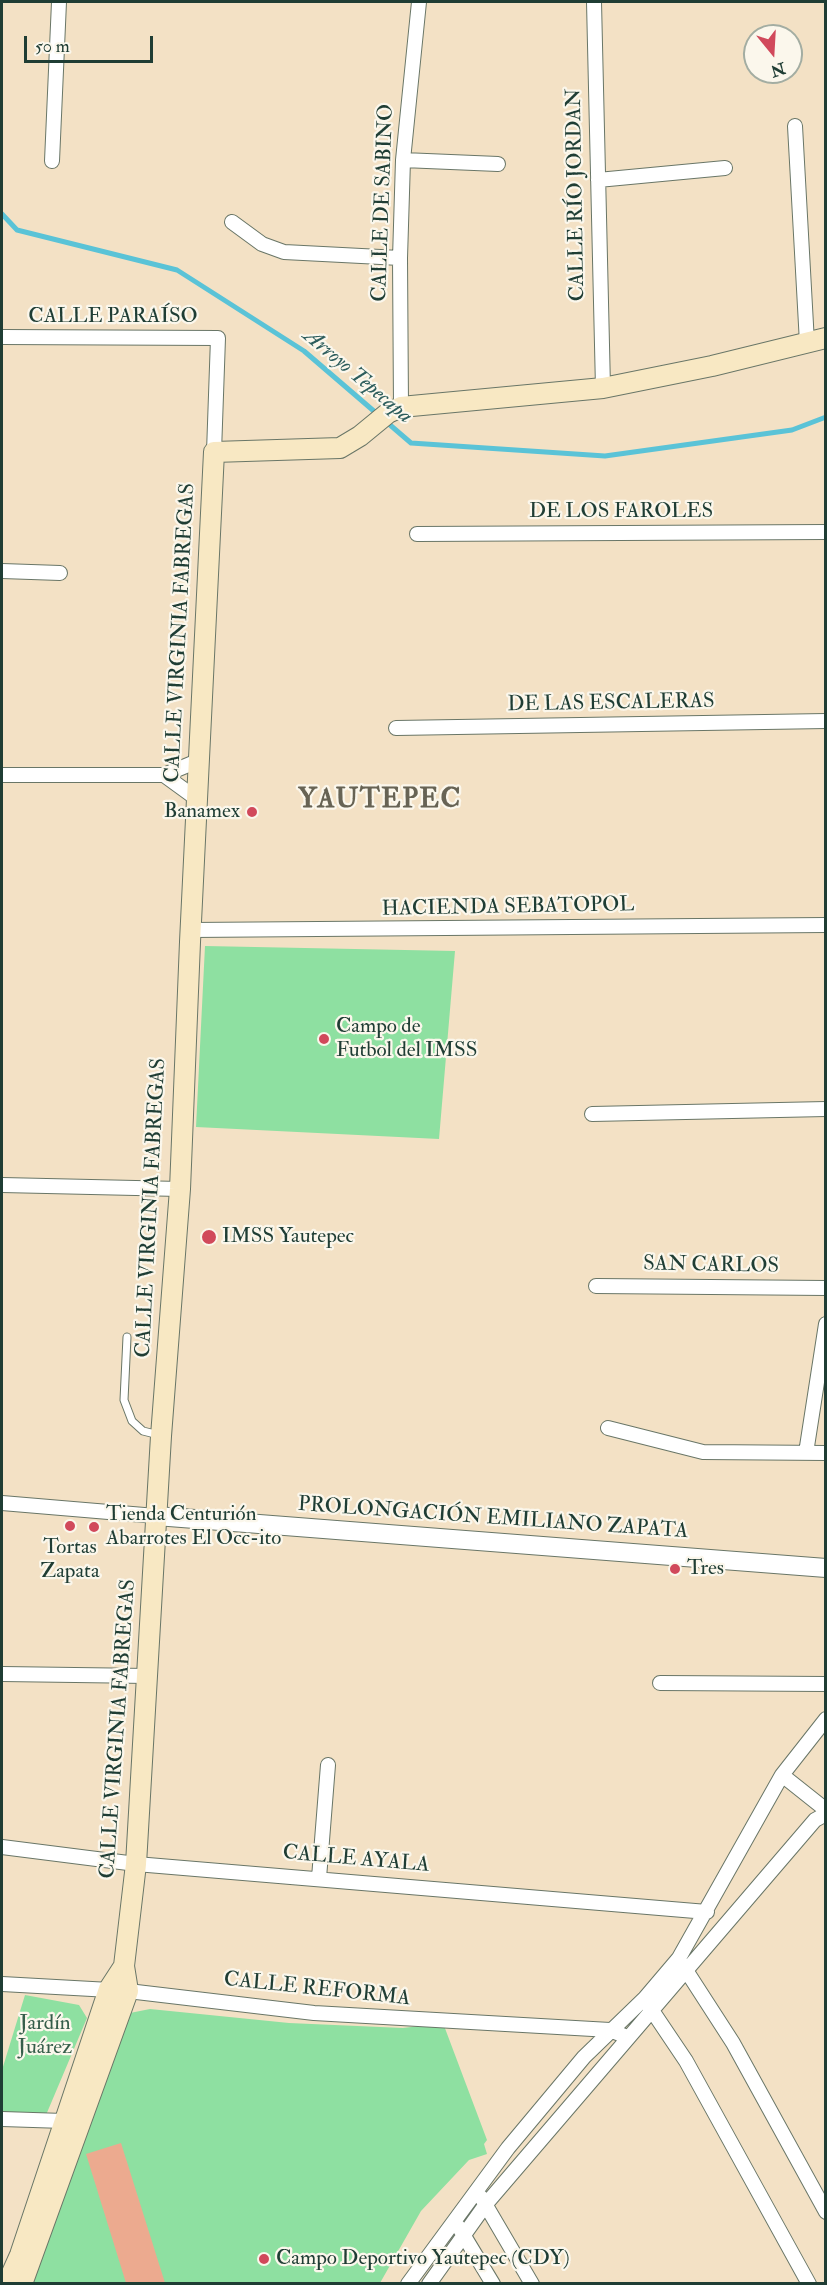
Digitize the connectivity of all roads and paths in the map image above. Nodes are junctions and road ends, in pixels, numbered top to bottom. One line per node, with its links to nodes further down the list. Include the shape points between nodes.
1 (59, 2): 6 (street)
2 (419, 2): 5 (street, CALLE DE SABINO)
3 (594, 2): 9 (street, CALLE RÍO JORDAN)
4 (795, 126): 13 (street)
5 (404, 160): 7 (street); 11 (street, CALLE DE SABINO)
6 (52, 161)
7 (498, 164)
8 (725, 168): 9 (street)
9 (598, 180): 14 (street, CALLE RÍO JORDAN)
10 (232, 222): 11 (street, via 262,244 284,252)
11 (400, 258): 15 (street, CALLE DE SABINO)
12 (2, 338): 16 (street, CALLE PARAÍSO, via 218,338)
13 (816, 340): 14 (main road)
14 (603, 388): 15 (main road)
15 (395, 410): 16 (main road, via 340,448)
16 (214, 452): 23 (main road, CALLE VIRGINIA FABREGAS)
17 (825, 532): 18 (street, DE LOS FAROLES)
18 (417, 534)
19 (2, 571): 20 (street)
20 (60, 573)
21 (825, 721): 22 (street, DE LAS ESCALERAS)
22 (396, 728)
23 (200, 760): 25 (street); 26 (main road, CALLE VIRGINIA FABREGAS)
24 (2, 775): 25 (street)
25 (164, 776): 26 (street)
26 (197, 799): 28 (main road, CALLE VIRGINIA FABREGAS)
27 (825, 925): 28 (street, HACIENDA SEBATOPOL)
28 (191, 930): 32 (main road, CALLE VIRGINIA FABREGAS)
29 (825, 1109): 30 (street)
30 (592, 1114)
31 (2, 1185): 32 (street)
32 (180, 1189): 38 (main road, CALLE VIRGINIA FABREGAS)
33 (596, 1286): 34 (street, SAN CARLOS)
34 (825, 1288)
35 (825, 1324): 40 (street)
36 (127, 1336): 38 (lane, via 123,1400 132,1421 143,1431)
37 (608, 1428): 40 (street, via 703,1452)
38 (161, 1436): 42 (main road, CALLE VIRGINIA FABREGAS)
39 (825, 1453): 40 (street)
40 (806, 1454)
41 (2, 1503): 42 (street)
42 (156, 1516): 43 (street, PROLONGACIÓN EMILIANO ZAPATA); 45 (main road, CALLE VIRGINIA FABREGAS)
43 (825, 1568)
44 (2, 1674): 45 (street)
45 (148, 1676): 53 (main road, CALLE VIRGINIA FABREGAS)
46 (660, 1683): 47 (street)
47 (825, 1684)
48 (825, 1719): 50 (street)
49 (328, 1765): 54 (street)
50 (783, 1775): 51 (street); 55 (street)
51 (825, 1812): 58 (street)
52 (2, 1847): 53 (street, CALLE AYALA)
53 (136, 1863): 54 (street, CALLE AYALA); 57 (main road, CALLE VIRGINIA FABREGAS)
54 (319, 1878): 55 (street, CALLE AYALA)
55 (707, 1912): 56 (street)
56 (679, 1958): 58 (street); 62 (street)
57 (124, 1966): 60 (main road, CALLE VIRGINIA FABREGAS); 61 (main road, CALLE VIRGINIA FABREGAS)
58 (685, 1971): 62 (street); 69 (street, via 733,2043)
59 (2, 1984): 60 (street, CALLE REFORMA)
60 (109, 1989): 61 (street, CALLE REFORMA); 66 (main road, CALLE VIRGINIA FABREGAS)
61 (128, 1991): 63 (street, CALLE REFORMA, via 314,2013); 73 (main road)
62 (647, 2004): 63 (street); 64 (street); 78 (street, via 686,2061)
63 (610, 2030): 64 (street, CALLE REFORMA); 67 (street)
64 (627, 2037): 68 (street)
65 (2, 2119): 66 (street)
66 (64, 2121): 72 (main road, CALLE VIRGINIA FABREGAS)
67 (476, 2190): 68 (street); 70 (street)
68 (486, 2204): 71 (street); 77 (street)
69 (825, 2212)
70 (452, 2220): 71 (street); 74 (street)
71 (463, 2232): 75 (street); 76 (street)
72 (7, 2283)
73 (22, 2283)
74 (408, 2283)
75 (429, 2283)
76 (493, 2283)
77 (532, 2283)
78 (809, 2283)

